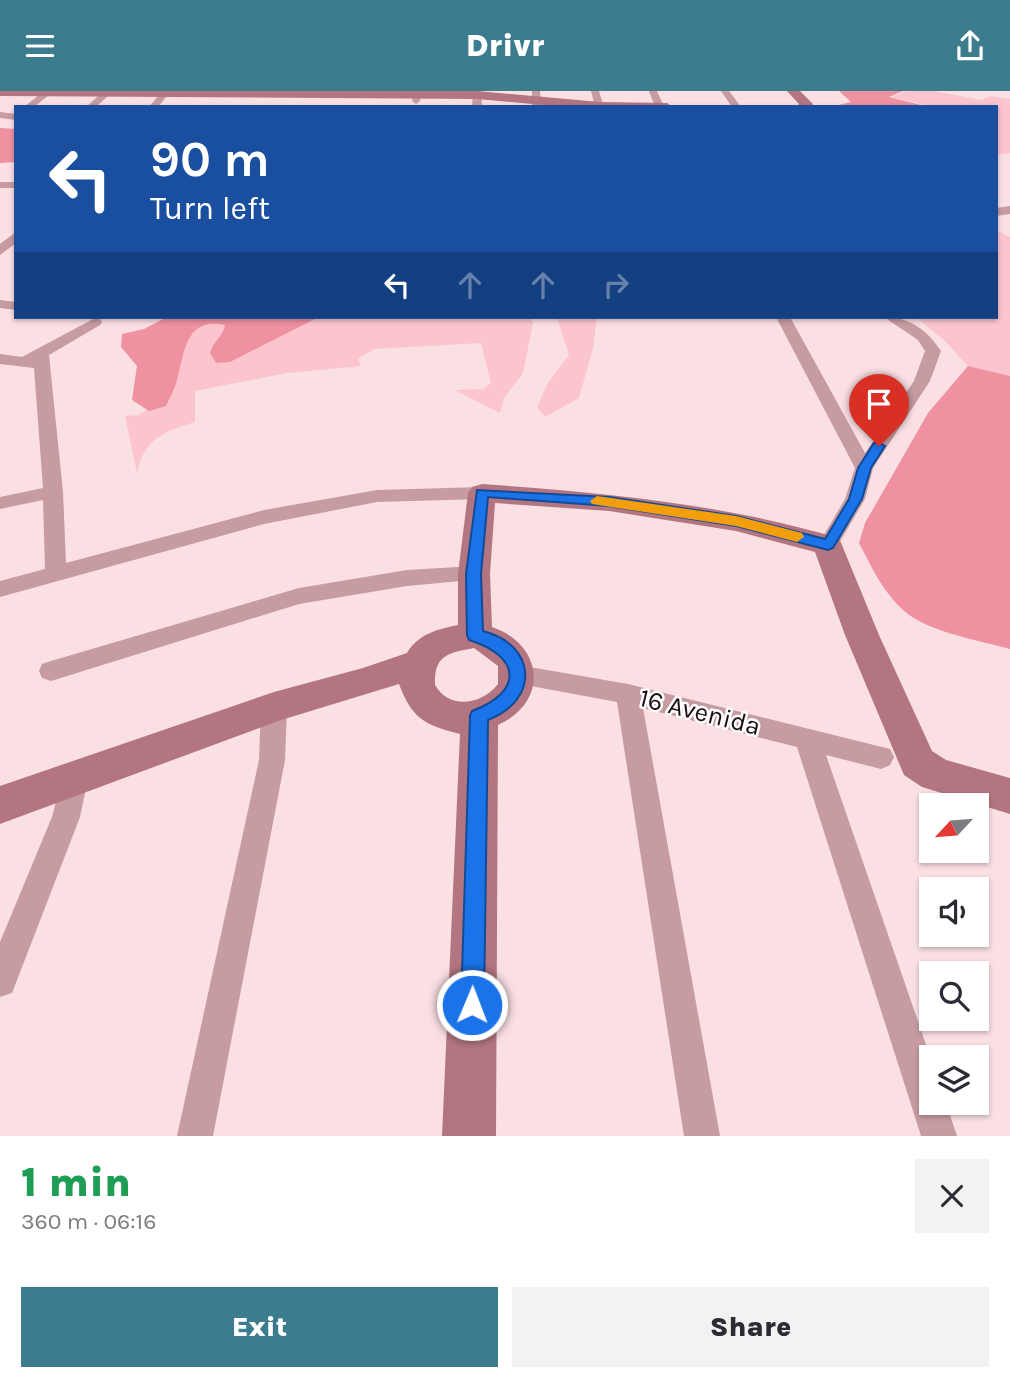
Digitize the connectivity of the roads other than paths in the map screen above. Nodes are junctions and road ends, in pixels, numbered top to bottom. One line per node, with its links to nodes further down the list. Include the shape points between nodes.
1 (50, 91): 3 (main road); 4 (main road); 12 (street)
2 (793, 91): 15 (main road)
3 (0, 92)
4 (108, 92): 5 (main road); 13 (street)
5 (166, 92): 6 (main road)
6 (238, 92): 7 (main road)
7 (305, 92): 8 (main road)
8 (363, 92): 11 (main road)
9 (477, 97): 10 (main road); 11 (main road)
10 (536, 99): 14 (main road)
11 (417, 100)
12 (32, 105)
13 (92, 105)
14 (591, 105)
15 (805, 105)
16 (14, 238): 17 (street)
17 (0, 251)
18 (98, 319): 22 (street)
19 (784, 319): 23 (street)
20 (894, 319): 23 (street, via 924,337 933,351 922,381)
21 (0, 359): 22 (street)
22 (36, 360): 24 (street)
23 (864, 468): 27 (street, via 855,499)
24 (53, 492): 26 (street); 28 (street)
25 (482, 493): 27 (main road, via 609,502 736,521); 28 (street, via 377,496 323,505); 29 (main road)
26 (0, 503)
27 (828, 545): 41 (main road, via 915,758 936,775)
28 (57, 574): 30 (street)
29 (474, 574): 31 (main road); 32 (street, via 407,578 299,596)
30 (0, 589)
31 (475, 635): 33 (main road, via 457,636 427,650); 34 (main road, via 506,648)
32 (51, 671)
33 (417, 674): 36 (main road, via 365,682); 37 (main road, via 426,703 446,715)
34 (518, 675): 35 (street, 16 Avenida); 37 (main road, via 507,701)
35 (628, 694): 38 (street, 16 Avenida); 46 (street)
36 (274, 707): 40 (main road); 44 (street, via 272,759)
37 (479, 716): 45 (main road)
38 (807, 738): 39 (street, 16 Avenida); 47 (street)
39 (881, 757)
40 (74, 779): 42 (main road); 43 (street, via 66,817)
41 (1010, 796)
42 (0, 805)
43 (0, 981)
44 (195, 1136)
45 (469, 1136)
46 (702, 1136)
47 (939, 1136)

